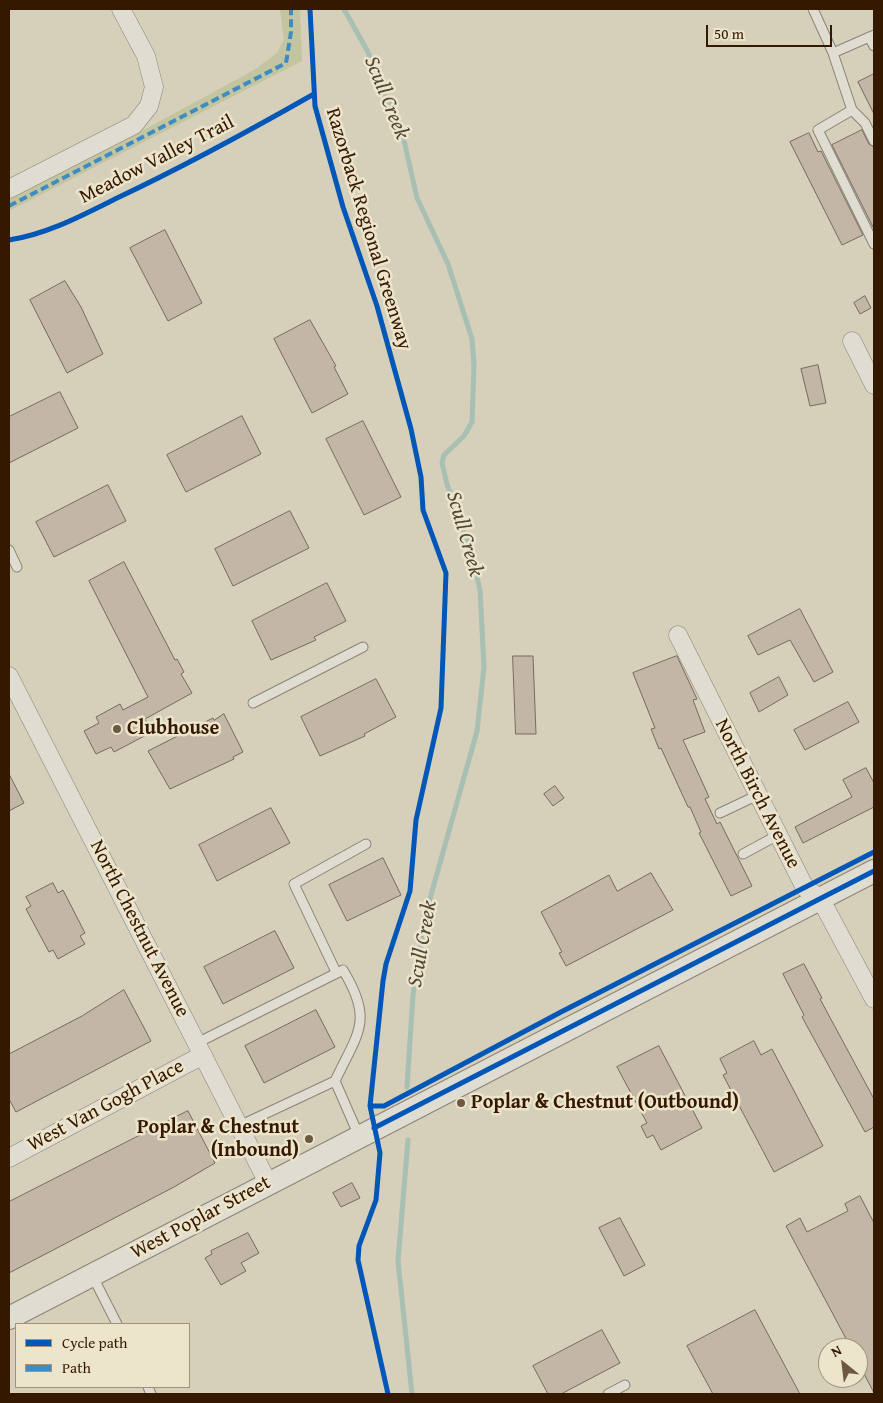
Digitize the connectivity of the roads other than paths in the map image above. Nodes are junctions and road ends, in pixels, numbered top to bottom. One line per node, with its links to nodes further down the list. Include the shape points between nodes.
1 (121, 9): 8 (street, via 146,56 154,87 149,106 134,125)
2 (813, 9): 5 (lane)
3 (872, 36): 4 (lane); 5 (lane)
4 (874, 46)
5 (833, 53): 6 (lane)
6 (852, 110): 7 (lane); 9 (lane, via 818,130)
7 (874, 141)
8 (9, 189)
9 (874, 244)
10 (852, 340): 11 (street)
11 (874, 385)
12 (9, 550): 13 (lane)
13 (17, 567)
14 (678, 635): 18 (street, North Birch Avenue)
15 (363, 647): 17 (lane)
16 (9, 676): 27 (street, North Chestnut Avenue)
17 (253, 703)
18 (758, 795): 19 (lane); 20 (street, North Birch Avenue)
19 (720, 813)
20 (778, 835): 22 (lane); 24 (street, North Birch Avenue, via 805,888)
21 (366, 844): 25 (lane, via 294,884)
22 (743, 854)
23 (874, 871): 24 (street, West Poplar Street)
24 (820, 898): 26 (street, North Birch Avenue); 30 (street, West Poplar Street)
25 (336, 972): 27 (lane); 28 (lane, via 343,970 355,989 362,1020)
26 (874, 999)
27 (200, 1049): 29 (street, North Chestnut Avenue); 31 (street, West Van Gogh Place)
28 (335, 1082): 29 (lane); 30 (lane)
29 (239, 1126): 32 (street, North Chestnut Avenue)
30 (359, 1136): 32 (street, West Poplar Street)
31 (9, 1158)
32 (268, 1183): 33 (street, West Poplar Street)
33 (92, 1275): 34 (street, West Poplar Street); 35 (lane)
34 (9, 1318)
35 (116, 1323)
36 (625, 1385): 37 (lane)
37 (608, 1394)

